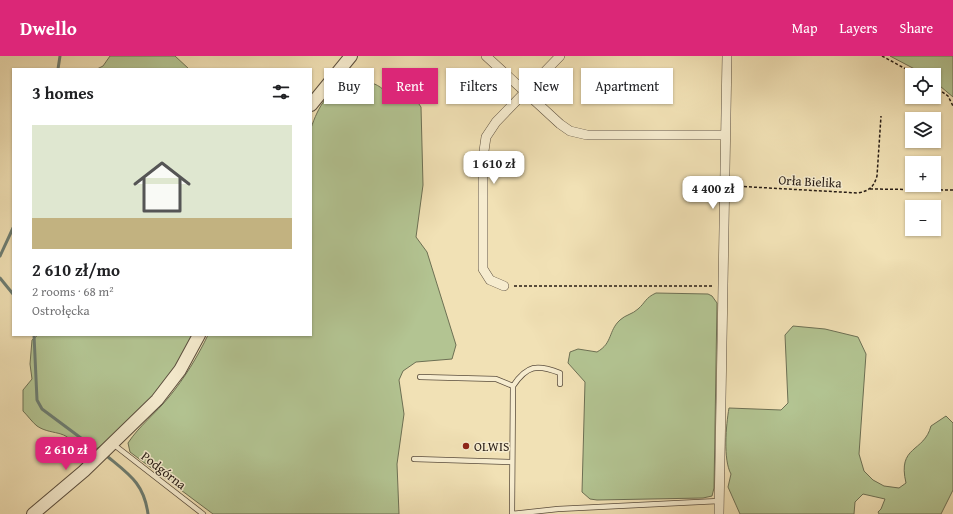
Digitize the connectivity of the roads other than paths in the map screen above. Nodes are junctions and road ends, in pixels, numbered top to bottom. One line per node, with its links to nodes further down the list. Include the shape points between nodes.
1 (351, 56): 8 (street)
2 (486, 56): 6 (street)
3 (560, 56): 5 (street)
4 (727, 56): 10 (street)
5 (548, 68)
6 (519, 86)
7 (519, 99): 11 (street, via 490,130 484,148 483,269 490,280)
8 (312, 104)
9 (538, 104): 10 (street, via 560,124 578,134)
10 (725, 135): 19 (street)
11 (504, 286)
12 (198, 336): 16 (street, via 180,370 164,392)
13 (420, 377): 15 (lane, via 496,379)
14 (560, 384): 15 (lane, via 560,374 539,367 525,371)
15 (513, 386): 18 (lane)
16 (112, 443): 20 (street, via 55,498); 21 (lane, Podgórna)
17 (414, 460): 18 (lane)
18 (512, 462): 22 (lane)
19 (719, 501): 22 (lane); 23 (street)
20 (33, 514)
21 (203, 514)
22 (512, 514)
23 (719, 514)

